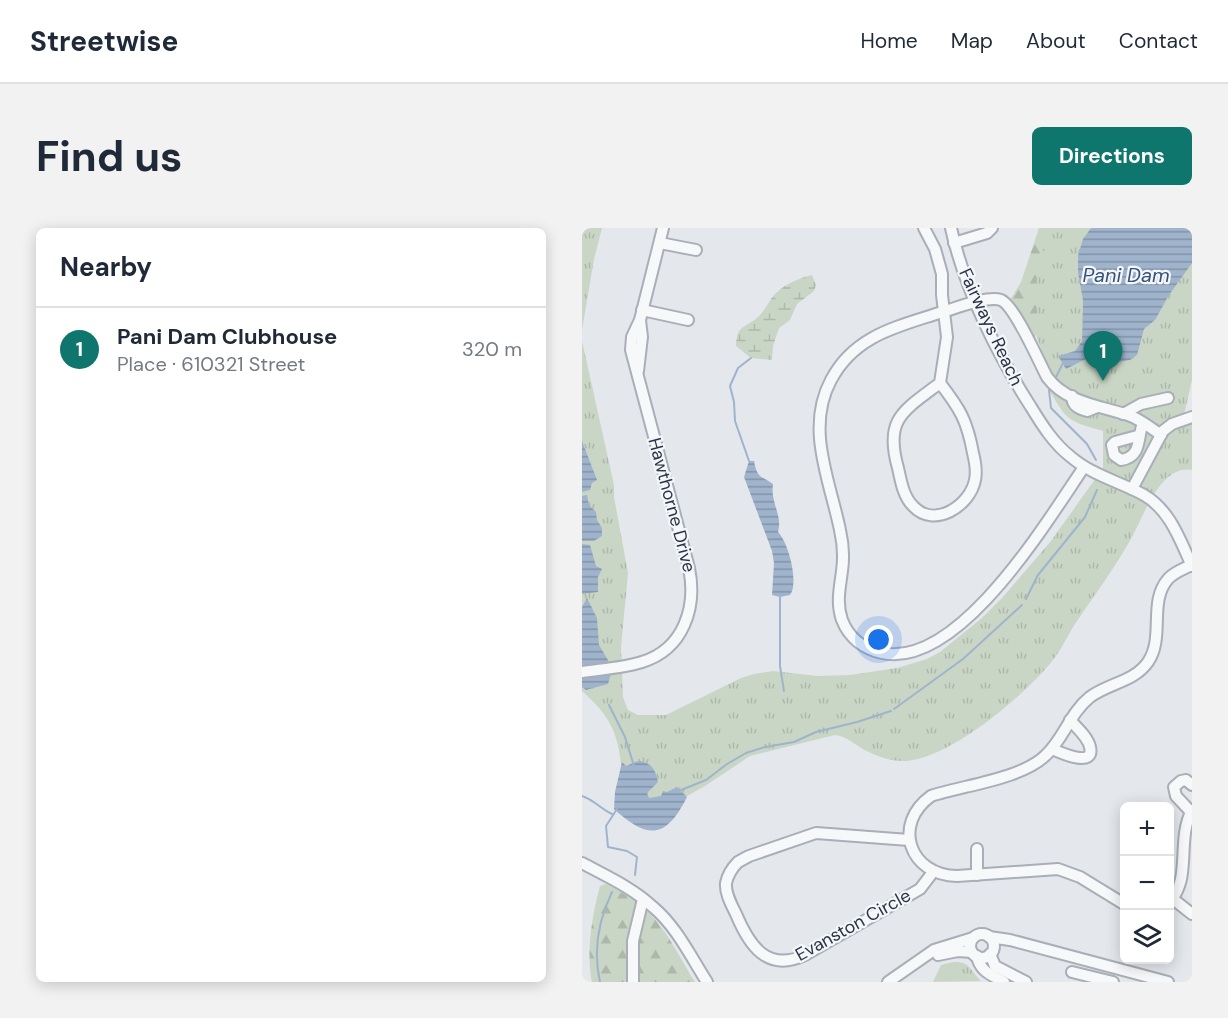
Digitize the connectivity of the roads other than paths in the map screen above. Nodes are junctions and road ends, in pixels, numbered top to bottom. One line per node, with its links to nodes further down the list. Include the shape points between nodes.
1 (663, 228): 5 (street, Hawthorne Drive)
2 (924, 228): 9 (street, via 940,264)
3 (951, 228): 6 (street, Fairways Reach)
4 (992, 228): 6 (street)
5 (660, 243): 7 (street); 10 (street, Hawthorne Drive)
6 (954, 243): 8 (street, Fairways Reach)
7 (696, 250)
8 (977, 302): 9 (street); 14 (street, via 994,299 1006,303 1054,385 1097,407); 19 (street, Fairways Reach, via 997,349 1034,413 1056,444)
9 (944, 312): 12 (street, via 947,337); 19 (street, via 867,339 841,364 824,397 820,443 843,542 839,606 845,625 856,640 876,652 901,654 938,641 955,629 999,586)
10 (641, 315): 11 (street); 22 (street, Hawthorne Drive, via 637,375 692,580 689,615 671,644 653,658)
11 (688, 320)
12 (940, 383): 12 (street, via 901,416 892,441 907,499 917,511 936,515 956,509 968,497 976,479 966,420)
13 (1168, 398): 14 (street)
14 (1123, 414): 16 (street)
15 (1192, 417): 17 (street, via 1172,423)
16 (1143, 423): 17 (street); 18 (street)
17 (1161, 435): 20 (street)
18 (1137, 436)
19 (1084, 467): 20 (street, Fairways Reach)
20 (1132, 489): 21 (street, Fairways Reach, via 1146,496 1167,516)
21 (1192, 565): 23 (street, via 1174,574 1161,591 1157,638 1148,662 1127,680 1093,695)
22 (582, 672)
23 (1070, 720): 24 (street); 24 (street, via 1086,740 1090,753 1079,759)
24 (1052, 749): 27 (street, via 1035,765 1020,772 931,796 922,802 911,820)
25 (1192, 785): 26 (street, via 1185,780 1174,787 1176,796)
26 (1192, 811): 32 (street, via 1185,829 1185,878)
27 (909, 840): 30 (street, via 918,860); 30 (street, Evanston Circle, via 816,833 738,862 730,871 726,890 747,939 763,955 775,960 796,960 920,889)
28 (977, 849): 31 (street)
29 (582, 863): 33 (street)
30 (933, 872): 31 (street, via 945,876)
31 (977, 875): 34 (street, via 1058,869)
32 (1174, 895)
33 (643, 899): 44 (street, via 633,941); 45 (street, via 667,922)
34 (1120, 901)
35 (1174, 902): 36 (street)
36 (1192, 914)
37 (989, 937): 38 (street, via 980,934); 39 (street); 40 (street, via 993,943)
38 (973, 938): 41 (street, via 970,945); 42 (street, via 942,947)
39 (1024, 945): 40 (street); 50 (street)
40 (991, 952): 41 (street, via 983,957); 48 (street, via 995,966)
41 (974, 954): 42 (street, via 950,951); 47 (street, via 983,970)
42 (921, 960): 46 (street)
43 (1072, 972): 49 (street)
44 (633, 982)
45 (707, 982)
46 (888, 982)
47 (1004, 982)
48 (1026, 982)
49 (1113, 982)
50 (1168, 982)

